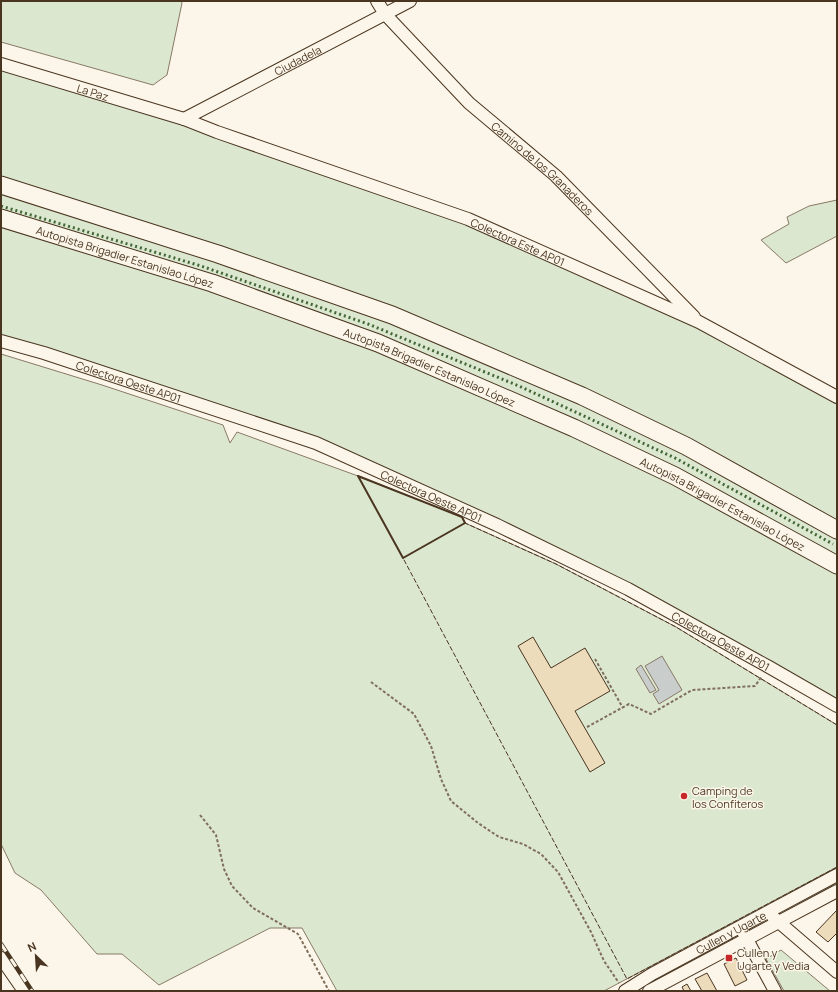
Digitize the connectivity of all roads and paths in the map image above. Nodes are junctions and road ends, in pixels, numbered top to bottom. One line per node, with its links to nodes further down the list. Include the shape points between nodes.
1 (377, 1): 3 (street, Camino de los Granaderos)
2 (410, 1): 3 (street, Ciudadela)
3 (385, 14): 5 (street, Ciudadela); 8 (street, Camino de los Granaderos, via 469,103 556,176)
4 (1, 64): 5 (street, La Paz)
5 (184, 119): 8 (street, Colectora Este AP01, via 468,219)
6 (1, 185): 11 (highway, via 218,254 392,315 596,402 686,446)
7 (1, 218): 12 (highway, Autopista Brigadier Estanislao López, via 212,284 378,343 574,428 675,476)
8 (699, 322): 10 (street, Colectora Este AP01)
9 (1, 341): 14 (street, Colectora Oeste AP01, via 316,443 497,525 607,579)
10 (837, 396)
11 (837, 530)
12 (837, 565)
13 (595, 659): 17 (path)
14 (769, 667): 16 (street, Colectora Oeste AP01); 17 (path, via 755,686 692,690 651,714 628,704)
15 (371, 682): 30 (path, via 414,714 432,746 441,780 451,801 499,837 523,844 541,854 558,872 604,961 617,981)
16 (837, 706)
17 (622, 708): 18 (path)
18 (587, 727)
19 (200, 815): 32 (path, via 216,835 224,870 232,886 253,908 298,934)
20 (837, 875): 22 (street, Cullen y Ugarte)
21 (837, 891): 23 (street, Cullen y Ugarte)
22 (767, 913): 23 (street); 24 (street, Cullen y Ugarte)
23 (778, 922): 25 (street, Cullen y Ugarte); 27 (street)
24 (741, 927): 25 (street); 28 (street, Cullen y Ugarte)
25 (747, 939): 29 (street, Cullen y Ugarte); 33 (street)
26 (1, 958): 31 (street)
27 (837, 972)
28 (652, 974): 29 (street); 30 (street, Cullen y Ugarte)
29 (656, 989)
30 (628, 990)
31 (24, 991)
32 (329, 991)
33 (775, 991)

